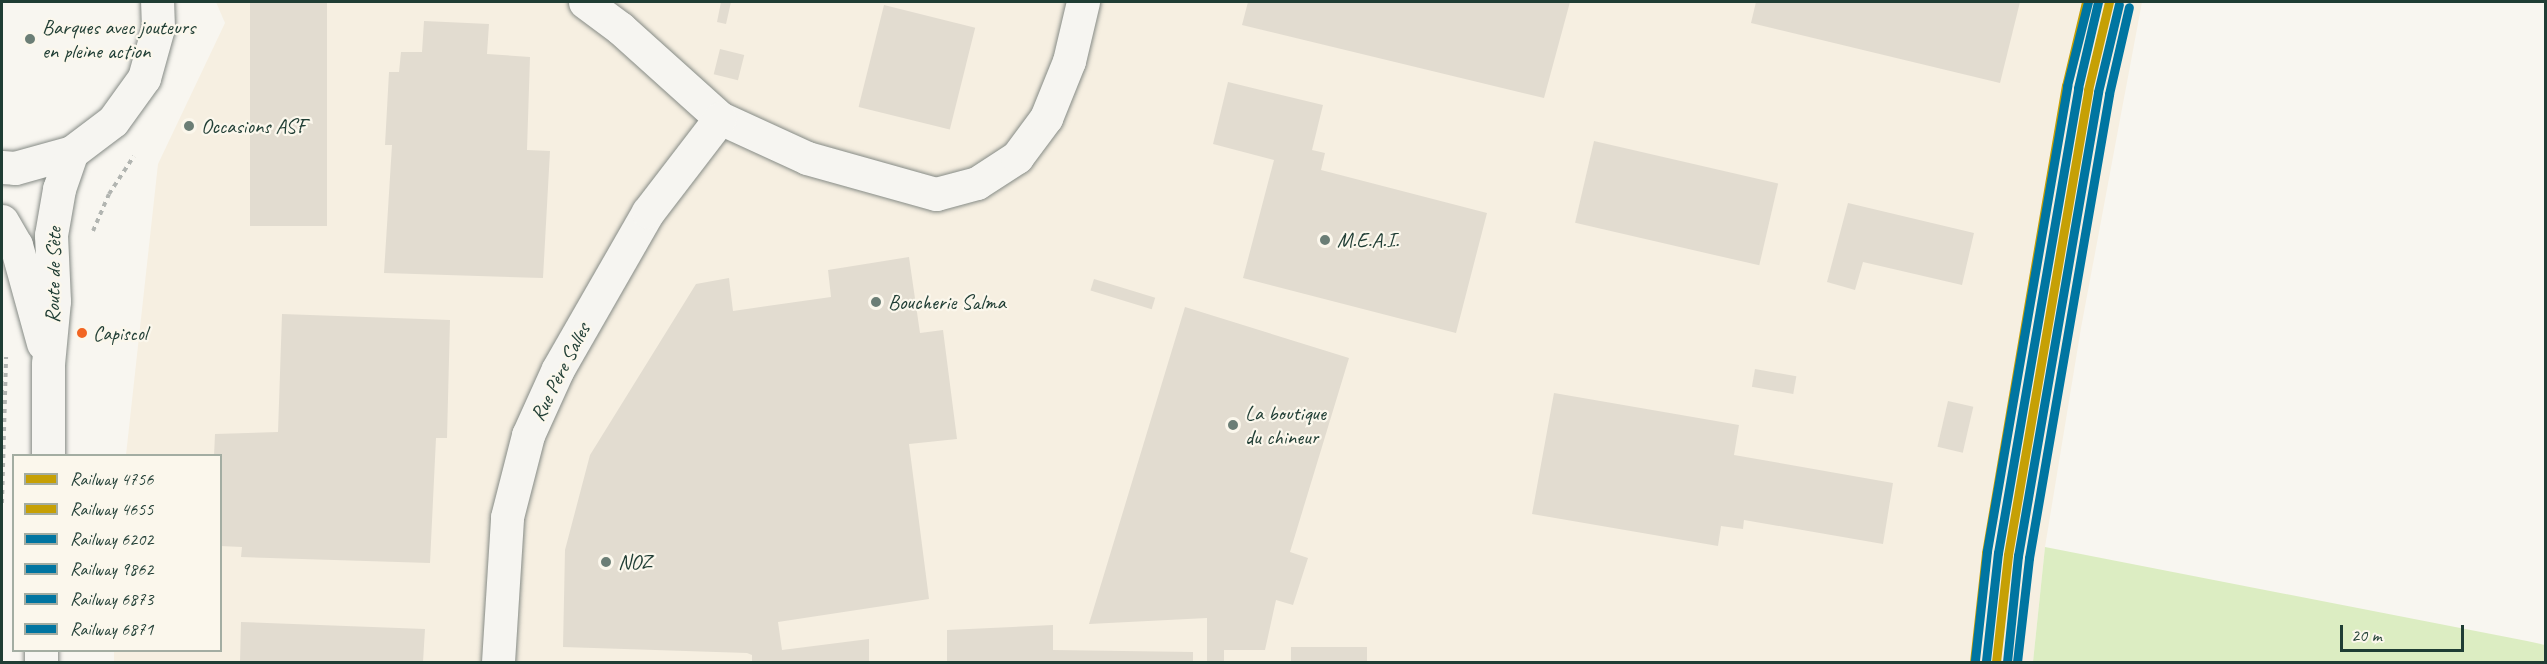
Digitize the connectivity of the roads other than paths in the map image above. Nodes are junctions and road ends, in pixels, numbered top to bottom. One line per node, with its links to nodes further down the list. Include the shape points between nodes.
1 (157, 2): 5 (street, via 158,28 144,78 113,121)
2 (585, 2): 4 (street, via 620,28)
3 (1083, 2): 4 (street, via 1069,61 1047,118 1017,157 977,183 936,194 807,159)
4 (720, 118): 10 (street, Rue Père Salles, via 648,212 558,369 528,435 507,517)
5 (72, 152): 6 (street, via 15,168); 8 (street, Route de Sète, via 59,189 51,235 54,301)
6 (2, 167)
7 (2, 221): 8 (street, Route de Sète, via 16,245)
8 (48, 364): 9 (street, Route de Sète)
9 (48, 454)
10 (498, 663)

